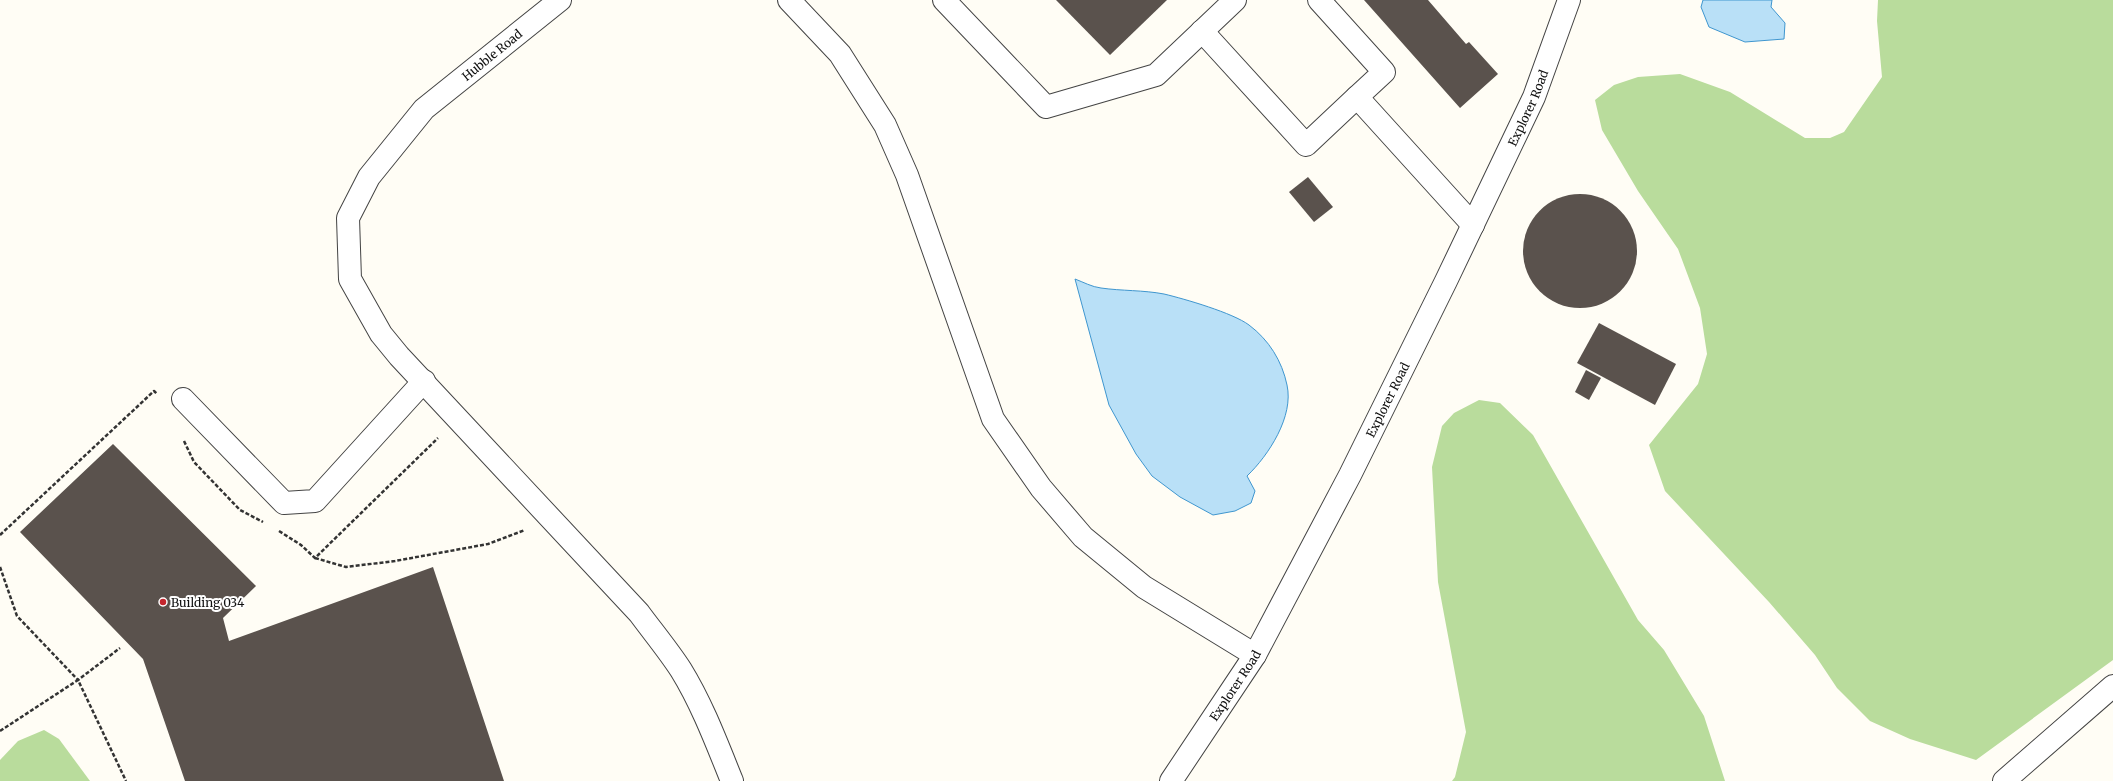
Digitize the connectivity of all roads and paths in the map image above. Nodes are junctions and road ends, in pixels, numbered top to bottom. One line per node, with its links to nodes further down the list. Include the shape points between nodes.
1 (560, 0): 10 (street, Hubble Road, via 424,109 369,177 348,218 350,279 381,334)
2 (789, 0): 16 (street, via 840,54 885,125 907,175 993,419 1041,488 1083,537 1144,587)
3 (944, 0): 7 (street, via 1046,106 1156,75)
4 (1235, 0): 7 (street)
5 (1319, 0): 8 (street, via 1384,72)
6 (1569, 0): 9 (street, Explorer Road, via 1534,96)
7 (1202, 32): 8 (street, via 1306,145)
8 (1357, 97): 9 (street)
9 (1473, 225): 16 (street, Explorer Road, via 1353,468)
10 (424, 381): 11 (street, via 315,501 284,502); 21 (street, Hubble Road, via 646,623 681,670 709,725)
11 (183, 399)
12 (528, 529): 13 (path, via 488,544 395,561 346,567)
13 (315, 558)
14 (0, 567): 17 (path, via 17,616)
15 (120, 648): 17 (path)
16 (1255, 655): 22 (street, Explorer Road)
17 (78, 680): 19 (path); 20 (path)
18 (2113, 686): 23 (street)
19 (0, 731)
20 (126, 781)
21 (732, 781)
22 (1171, 781)
23 (2004, 781)

